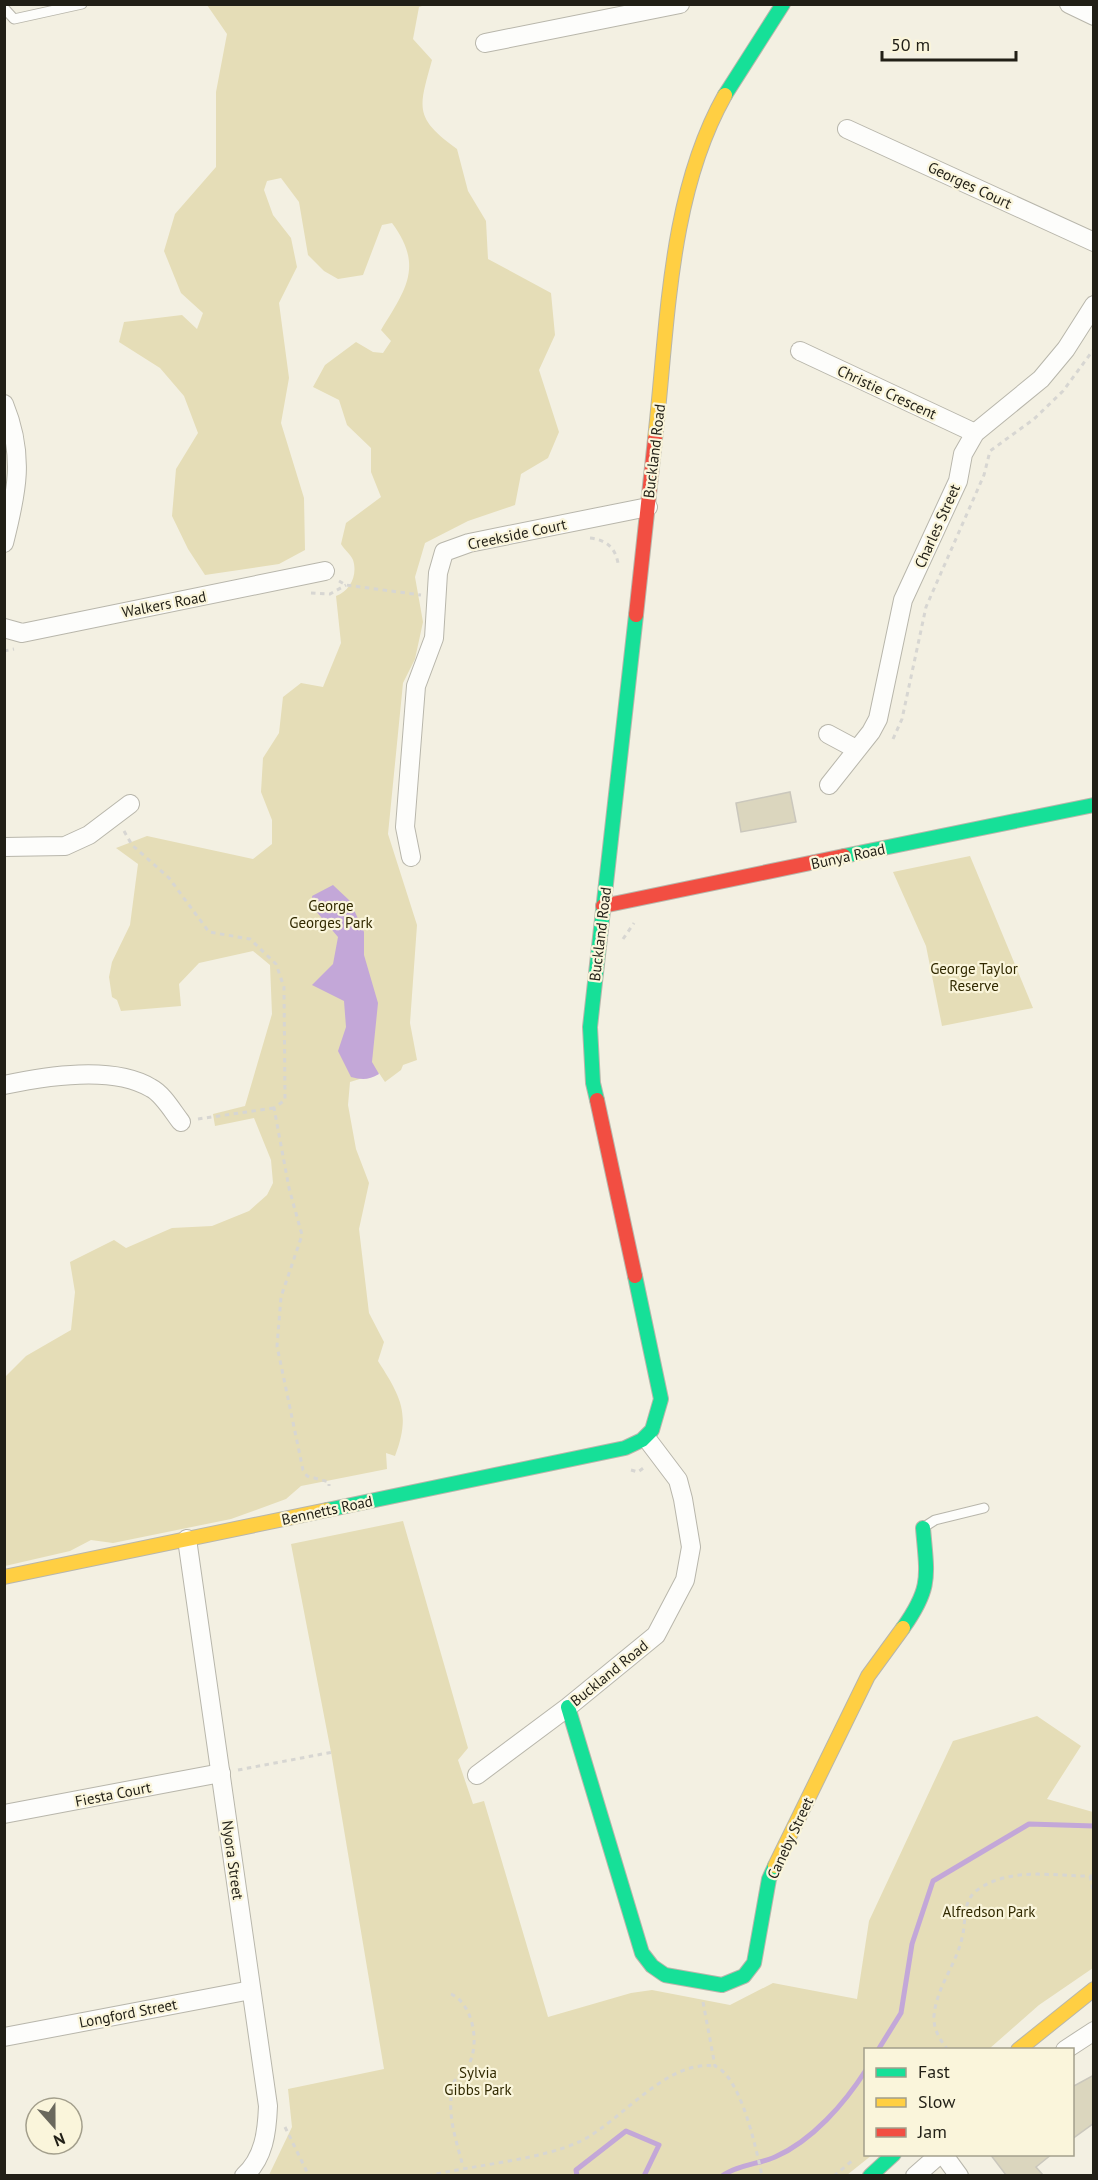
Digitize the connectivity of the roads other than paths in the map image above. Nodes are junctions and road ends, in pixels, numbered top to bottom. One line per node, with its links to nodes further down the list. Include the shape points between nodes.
1 (82, 4): 5 (lane, via 14,19)
2 (680, 4): 7 (street)
3 (1069, 4): 6 (street)
4 (780, 6): 14 (street, Buckland Road, via 727,93 697,156 684,200)
5 (4, 8)
6 (1094, 16)
7 (485, 43)
8 (847, 129): 9 (street, Georges Court)
9 (1094, 242)
10 (1094, 305): 13 (street, Charles Street, via 1066,350 1041,379)
11 (800, 351): 13 (street, Christie Crescent)
12 (4, 404): 15 (street, via 18,461)
13 (975, 433): 19 (street, Charles Street, via 963,454 958,481 903,600 878,719)
14 (648, 507): 24 (street, Creekside Court, via 469,543 444,552 438,573 434,638 416,686 405,827); 25 (street, Buckland Road)
15 (4, 543)
16 (324, 571): 17 (street, Walkers Road, via 22,633)
17 (4, 628)
18 (828, 734): 19 (street)
19 (856, 749): 20 (street, Charles Street)
20 (830, 785)
21 (130, 804): 23 (street, via 89,835 65,846)
22 (1094, 805): 25 (street, Bunya Road)
23 (4, 847)
24 (411, 857)
25 (603, 906): 28 (street, Buckland Road, via 590,1027 593,1083 660,1399 658,1422)
26 (4, 1085): 27 (street, via 67,1074 131,1079 153,1088)
27 (182, 1122)
28 (647, 1439): 31 (street, Bennetts Road, via 625,1448); 33 (street, Buckland Road, via 678,1480 691,1547 685,1580 656,1635)
29 (984, 1508): 30 (lane, Caneby Street, via 934,1520)
30 (923, 1528): 33 (street, Caneby Street, via 927,1576 921,1603 868,1676 769,1879 754,1963 733,1982 722,1985 665,1975 642,1953)
31 (187, 1539): 32 (street, Bennetts Road); 34 (street, Nyora Street)
32 (4, 1577)
33 (568, 1707): 35 (street, Buckland Road)
34 (221, 1773): 36 (street, Fiesta Court); 38 (street, Nyora Street)
35 (477, 1775)
36 (4, 1814)
37 (1094, 1989): 41 (street)
38 (251, 1990): 40 (street, Longford Street); 46 (street, Nyora Street, via 268,2106 267,2133 261,2151)
39 (1094, 2031): 42 (street)
40 (4, 2037)
41 (1019, 2048)
42 (1067, 2048)
43 (892, 2156): 47 (street)
44 (939, 2156): 48 (street)
45 (943, 2156): 49 (street)
46 (244, 2175)
47 (870, 2175)
48 (915, 2175)
49 (959, 2175)

